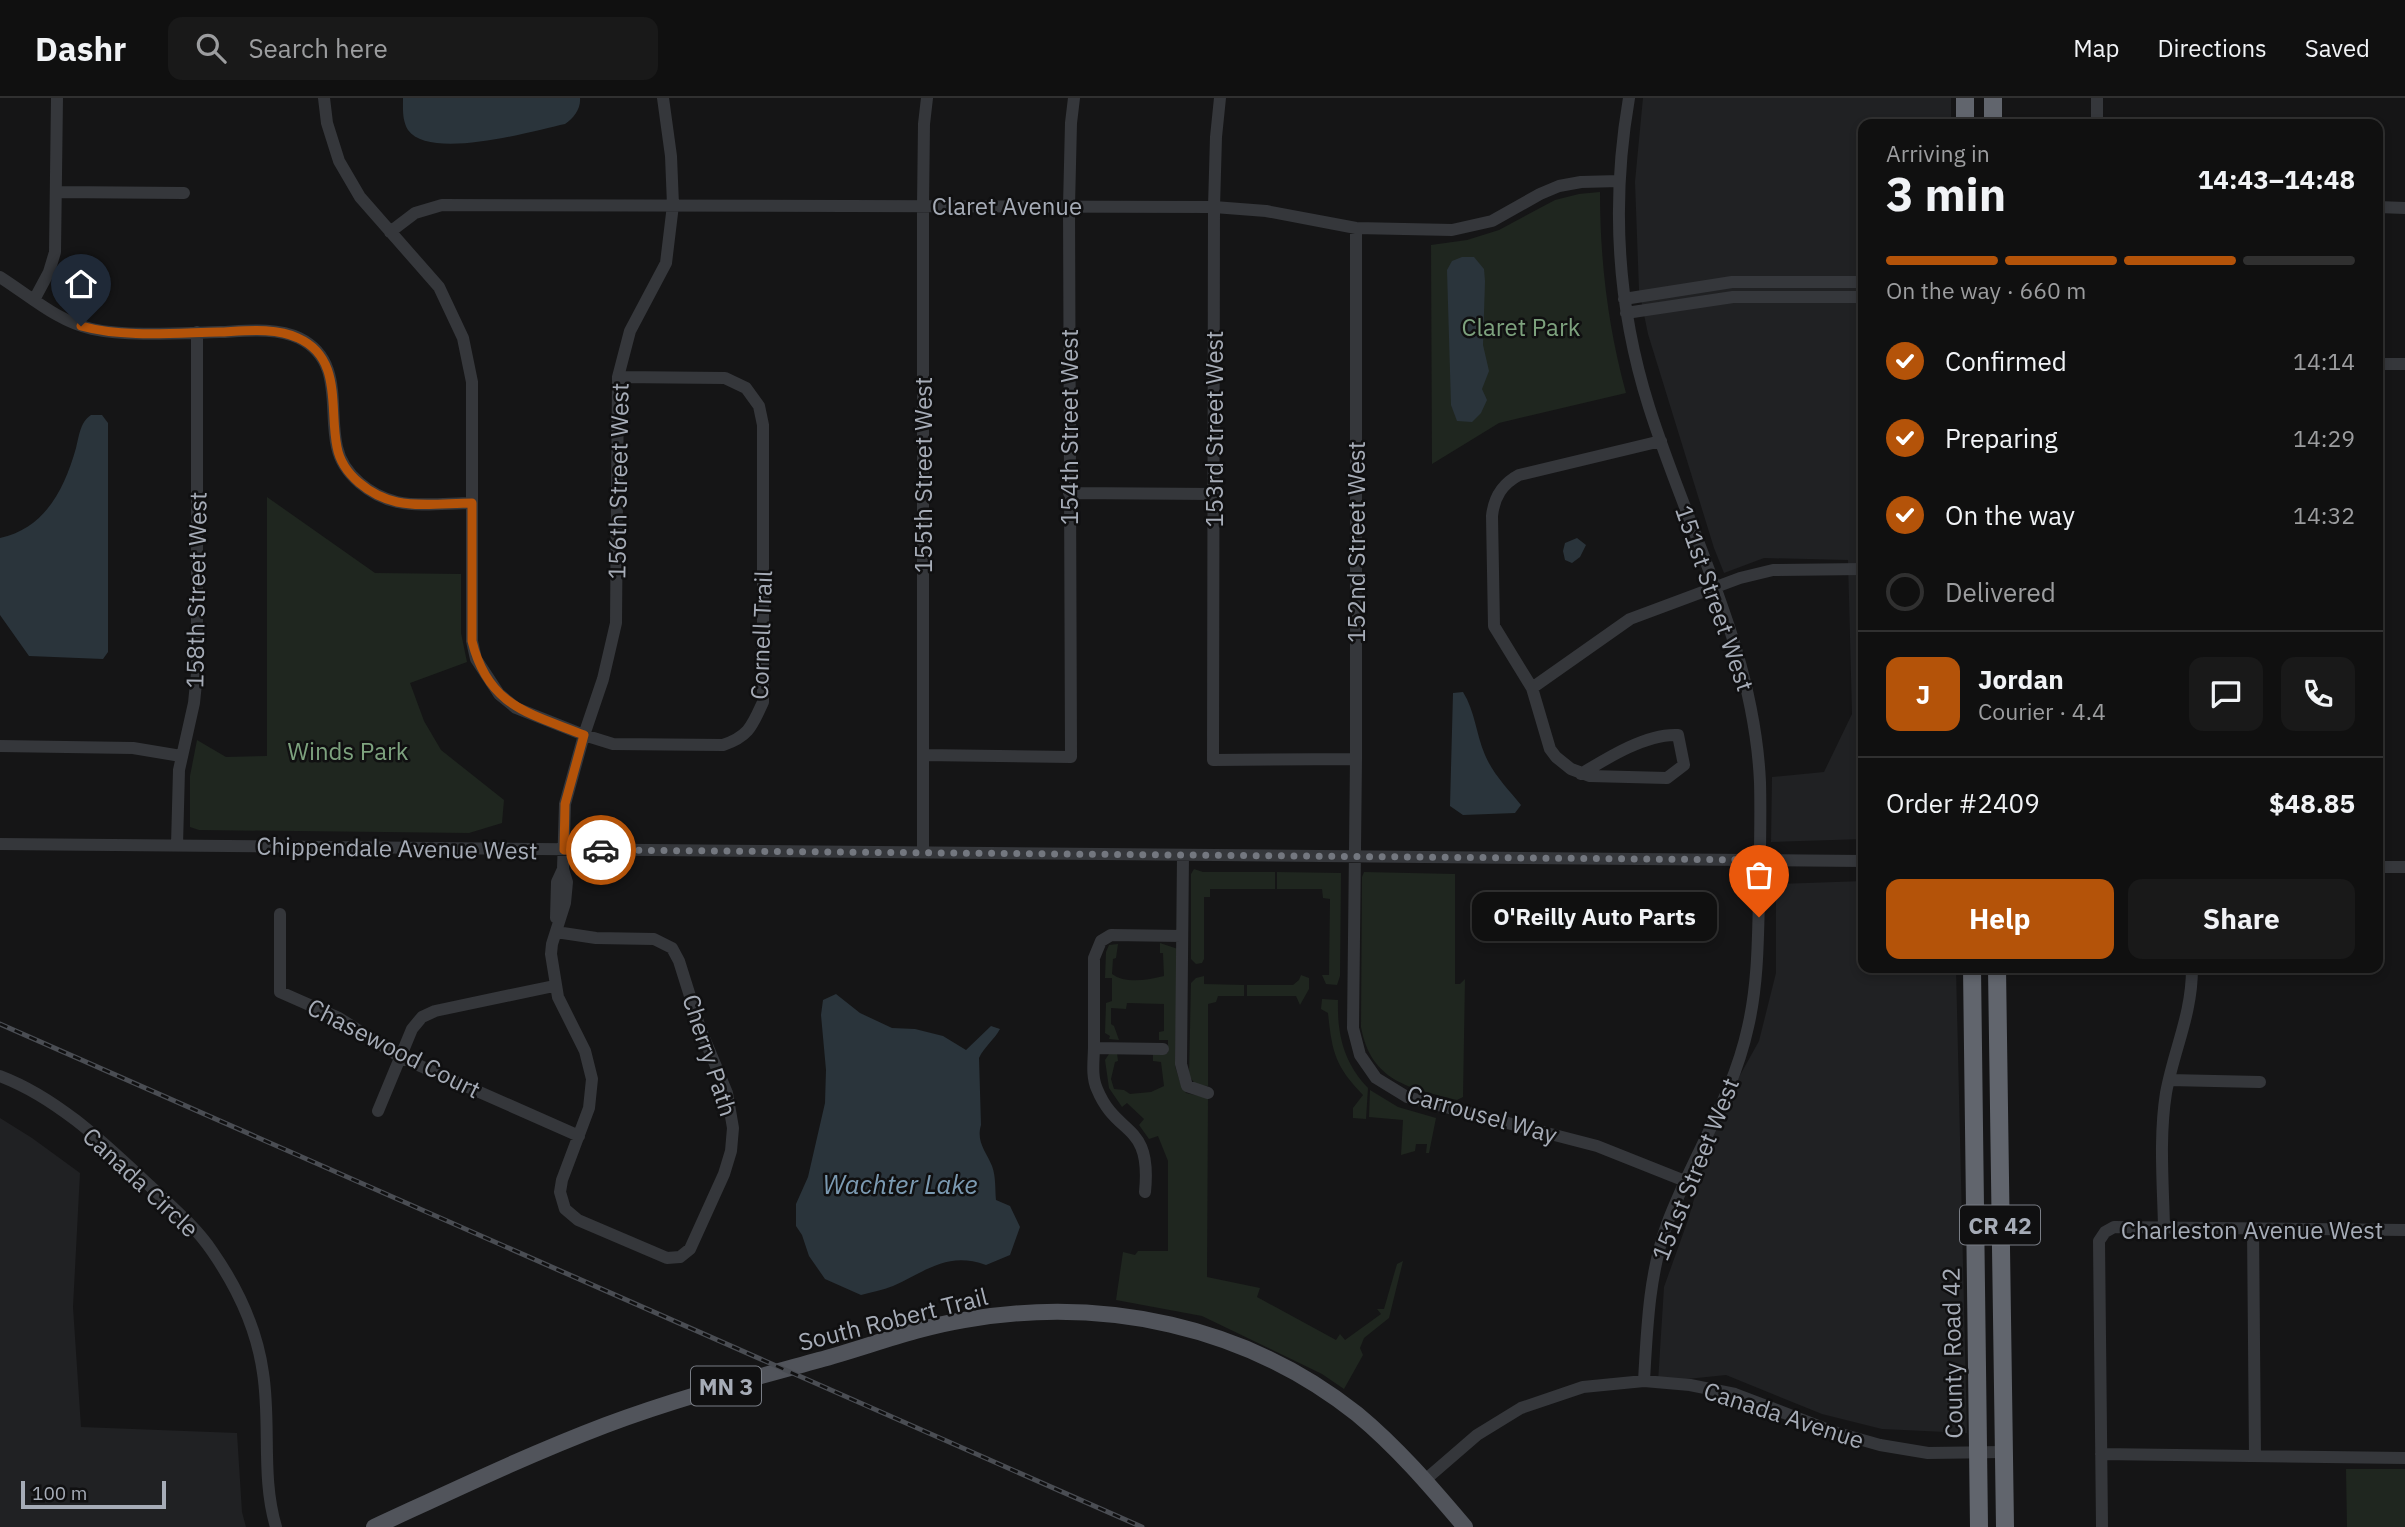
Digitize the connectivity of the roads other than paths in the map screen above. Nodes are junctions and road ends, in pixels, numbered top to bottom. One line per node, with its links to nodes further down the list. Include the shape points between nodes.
1 (57, 98): 15 (street)
2 (324, 98): 24 (street, Cornell Trail, via 339,162 360,197)
3 (663, 98): 17 (street, 156th Street West)
4 (927, 98): 18 (street, 155th Street West)
5 (1074, 98): 19 (street, 154th Street West)
6 (1220, 98): 20 (street, 153rd Street West)
7 (1629, 98): 14 (street, 151st Street West)
8 (1965, 98): 11 (highway)
9 (1993, 98): 12 (highway)
10 (2096, 98): 13 (street)
11 (1965, 119)
12 (1993, 119)
13 (2097, 119)
14 (1619, 181): 23 (street, Claret Avenue, via 1559,187 1502,217 1462,229); 28 (street, 151st Street West)
15 (57, 192): 16 (street); 29 (street, via 53,263)
16 (184, 193)
17 (673, 205): 18 (street, Claret Avenue); 24 (street, Claret Avenue, via 442,205 415,213); 34 (street, 156th Street West, via 666,263 629,331)
18 (923, 205): 19 (street, Claret Avenue); 44 (street, 155th Street West)
19 (1069, 206): 20 (street, Claret Avenue); 36 (street, 154th Street West)
20 (1214, 207): 23 (street, Claret Avenue, via 1266,211); 37 (street, 153rd Street West)
21 (2383, 207): 22 (street)
22 (2405, 208)
23 (1356, 228): 46 (street, 152nd Street West)
24 (390, 232): 38 (street, Cornell Trail, via 439,287 463,338 471,382)
25 (0, 277): 29 (street)
26 (1858, 282): 28 (street, via 1732,282)
27 (1858, 297): 30 (street, via 1732,297)
28 (1624, 299): 30 (street, 151st Street West)
29 (34, 300): 31 (street, via 90,328)
30 (1626, 313): 35 (street, 151st Street West, via 1639,374)
31 (197, 332): 38 (street, via 265,331 298,337 324,360 333,384 337,449 362,485 399,502); 45 (street, 158th Street West, via 197,673)
32 (2383, 364): 33 (street)
33 (2405, 364)
34 (618, 377): 42 (street, 156th Street West, via 616,623); 42 (street, Cornell Trail, via 724,378 746,388 759,406 763,425 763,702 751,730 723,745 621,746)
35 (1661, 441): 40 (street, 151st Street West); 41 (street, via 1519,475 1497,495 1492,516 1492,620)
36 (1069, 493): 37 (street); 44 (street, 154th Street West, via 1071,757)
37 (1214, 494): 46 (street, 153rd Street West, via 1213,760)
38 (472, 503): 42 (street, Cornell Trail, via 472,641 476,659 499,694 516,708)
39 (1858, 569): 40 (street, via 1773,570)
40 (1714, 587): 41 (street, via 1630,620); 54 (street, 151st Street West, via 1753,715 1760,786)
41 (1532, 688): 47 (street, via 1550,748 1563,764)
42 (584, 735): 50 (street, 156th Street West, via 565,804)
43 (0, 746): 45 (street, via 140,748)
44 (923, 755): 51 (street, 155th Street West)
45 (181, 756): 49 (street, 158th Street West)
46 (1356, 759): 53 (street, 152nd Street West)
47 (1581, 774): 47 (street, via 1667,778 1684,765 1678,735 1664,734 1610,756)
48 (0, 844): 49 (street, Chippendale Avenue West)
49 (177, 845): 50 (street, Chippendale Avenue West)
50 (564, 850): 51 (street, Chippendale Avenue West); 59 (street, 156th Street West, via 567,883)
51 (923, 852): 52 (street, Chippendale Avenue West)
52 (1183, 855): 53 (street, Chippendale Avenue West); 60 (street)
53 (1354, 857): 54 (street, Chippendale Avenue West); 75 (street, Carrousel Way, via 1353,1028 1360,1055 1376,1078 1407,1097 1597,1146)
54 (1760, 860): 55 (street, Chippendale Avenue West); 75 (street, 151st Street West, via 1758,956 1748,1028 1723,1105)
55 (1858, 861)
56 (2383, 867): 57 (street)
57 (2405, 867)
58 (280, 914): 67 (street, Chasewood Court, via 280,992 339,1018)
59 (556, 932): 64 (street, 156th Street West, via 551,954); 77 (street, Cherry Path, via 654,939 672,948 726,1093 733,1128 724,1174 692,1246 680,1257 667,1258 578,1220 565,1209)
60 (1182, 936): 65 (street, via 1111,935 1101,941 1094,958); 71 (street, via 1181,1064 1188,1086)
61 (1972, 973): 74 (highway, County Road 42 / CR 42)
62 (1997, 973): 81 (highway, County Road 42 / CR 42)
63 (2192, 973): 69 (street, via 2187,1018)
64 (555, 986): 67 (street, via 428,1013 412,1029); 73 (street, 156th Street West, via 591,1069 592,1099)
65 (1094, 1048): 66 (street); 76 (street, via 1097,1089 1104,1104 1141,1144)
66 (1163, 1049)
67 (400, 1057): 72 (street); 73 (street, Chasewood Court)
68 (0, 1076): 89 (street, Canada Circle, via 70,1116 114,1152 192,1226 222,1267 247,1316 260,1357 268,1485)
69 (2169, 1080): 70 (street); 78 (street, via 2162,1128)
70 (2260, 1082)
71 (1208, 1093)
72 (378, 1111)
73 (579, 1136): 77 (street, 156th Street West, via 562,1180)
74 (1974, 1150): 81 (highway, via 1995,1181); 83 (highway, County Road 42 / CR 42)
75 (1685, 1181): 82 (street, 151st Street West, via 1653,1273)
76 (1145, 1192)
77 (561, 1198)
78 (2164, 1227): 79 (street, Charleston Avenue West); 85 (street, Charleston Avenue West, via 2115,1227 2099,1241)
79 (2253, 1228): 80 (street, Charleston Avenue West); 86 (street)
80 (2405, 1230)
81 (2002, 1360): 84 (highway, County Road 42 / CR 42)
82 (1644, 1381): 83 (street, Canada Avenue, via 1735,1394 1880,1445 1928,1452); 88 (street, Canada Avenue, via 1583,1387 1521,1408 1477,1435)
83 (1977, 1452): 84 (street, Canada Avenue); 92 (highway, County Road 42 / CR 42)
84 (2003, 1452): 93 (highway, County Road 42 / CR 42)
85 (2101, 1454): 86 (street); 94 (street)
86 (2255, 1456): 87 (street)
87 (2405, 1458)
88 (1425, 1480): 90 (main road, South Robert Trail / MN 3, via 1344,1405 1297,1373 1237,1345 1167,1322 1046,1311 940,1325 659,1406 562,1443); 91 (main road, South Robert Trail / MN 3)
89 (276, 1527)
90 (374, 1527)
91 (1465, 1527)
92 (1979, 1527)
93 (2005, 1527)
94 (2102, 1527)

